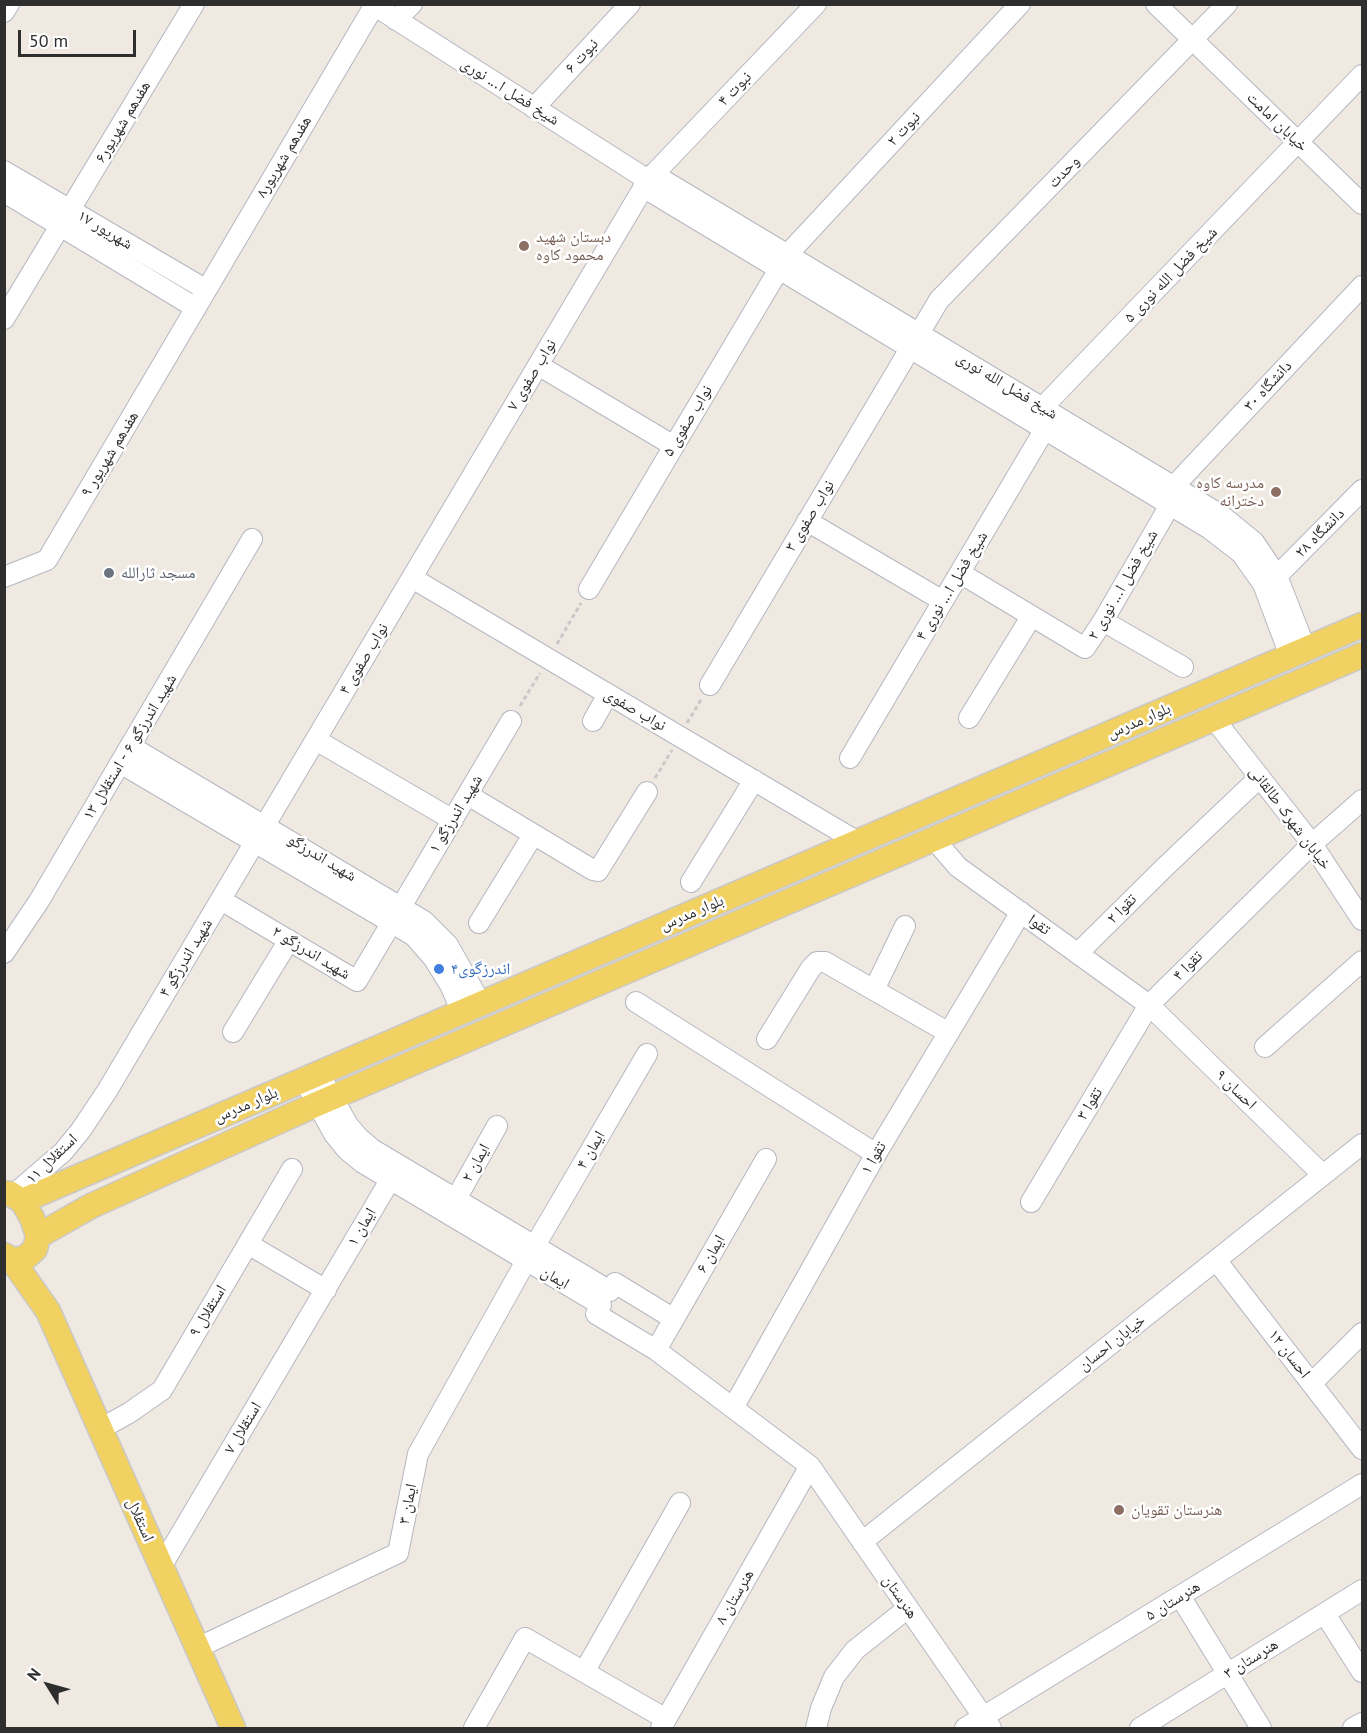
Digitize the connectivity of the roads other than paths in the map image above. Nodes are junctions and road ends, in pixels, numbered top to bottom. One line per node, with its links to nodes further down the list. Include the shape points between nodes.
1 (194, 4): 18 (street, هفدهم شهریور۶)
2 (412, 4): 9 (street)
3 (630, 4): 12 (street, نبوت ۶)
4 (816, 4): 15 (street, نبوت ۴)
5 (1020, 4): 19 (street, نبوت ۲)
6 (1156, 4): 10 (street, خیابان امامت)
7 (1227, 4): 10 (street, وحدت)
8 (373, 5): 9 (street, شیخ فضل ا... نوری); 21 (street, هفدهم شهریور۸)
9 (396, 20): 12 (street, شیخ فضل ا... نوری)
10 (1192, 40): 13 (street, خیابان امامت); 24 (street, وحدت, via 939,300)
11 (1362, 75): 13 (street, شیخ فضل‌ الله نوری ۵)
12 (534, 108): 15 (street, شیخ فضل ا... نوری)
13 (1298, 142): 17 (street, خیابان امامت); 26 (street, شیخ فضل‌ الله نوری ۵)
14 (4, 171): 18 (street, ۱۷ شهریور)
15 (648, 180): 19 (street, شیخ فضل الله نوری); 25 (street, نواب صفوی ۷)
16 (4, 192): 18 (street, ۱۷ شهریور)
17 (1362, 204)
18 (66, 217): 21 (street, ۱۷ شهریور); 22 (street, ۱۷ شهریور); 23 (street, هفدهم شهریور۶)
19 (783, 261): 24 (street, شیخ فضل الله نوری); 27 (street, نواب صفوی ۵)
20 (1362, 285): 28 (street, دانشگاه ۳۰)
21 (206, 289): 22 (street, هفدهم شهریور۸)
22 (196, 308): 35 (street, هفدهم شهریور ۹, via 47,560)
23 (4, 319)
24 (914, 340): 26 (street, شیخ فضل الله نوری); 31 (street, نواب صفوی ۳)
25 (538, 365): 27 (street); 36 (street, نواب صفوی ۷)
26 (1048, 416): 28 (street, شیخ فضل الله نوری); 30 (street, شیخ فضل الله نوری); 33 (street, شیخ فضل ا... نوری ۴)
27 (674, 446): 37 (street, نواب صفوی ۵)
28 (1174, 486): 30 (street, شیخ فضل ا... نوری ۲); 34 (street, شیخ فضل الله نوری, via 1221,515 1254,542)
29 (1362, 490): 34 (street, دانشگاه ۲۸)
30 (1170, 505): 40 (street, شیخ فضل ا... نوری ۲); 42 (street, شیخ فضل الله نوری, via 1241,553 1263,584)
31 (807, 521): 38 (street); 45 (street, نواب صفوی ۳)
32 (252, 539): 52 (street, شهید اندرزگو ۶ - استقلال ۱۳)
33 (960, 573): 38 (street, شیخ فضل ا... نوری ۴); 39 (street, شیخ فضل ا... نوری ۲)
34 (1277, 576): 42 (street, شیخ فضل الله نوری)
35 (4, 577)
36 (412, 578): 46 (street, نواب صفوی); 51 (street, نواب صفوی ۴)
37 (590, 589)
38 (943, 601): 53 (street, شیخ فضل ا... نوری ۴)
39 (1031, 616): 40 (street, شیخ فضل ا... نوری ۲, via 1085,648); 47 (street)
40 (1103, 621): 44 (street)
41 (1362, 625): 42 (main road, بلوار مدرس)
42 (1298, 653): 63 (main road, بلوار مدرس)
43 (1362, 655): 48 (main road, بلوار مدرس)
44 (1183, 667)
45 (710, 686)
46 (608, 694): 50 (street); 55 (street, نواب صفوی)
47 (969, 718)
48 (1215, 718): 54 (street, خیابان شهرک طالقانی); 62 (main road, بلوار مدرس)
49 (511, 721): 57 (street, شهید اندرزگو ۱)
50 (593, 721)
51 (316, 740): 59 (street); 60 (street, نواب صفوی ۴)
52 (125, 754): 60 (street, شهید اندرزگو); 73 (street, شهید اندرزگو ۶ - استقلال ۱۳)
53 (850, 758)
54 (1260, 777): 64 (street, خیابان شهرک طالقانی); 74 (street, تقوا ۲)
55 (754, 780): 63 (street, نواب صفوی); 65 (street)
56 (647, 792): 61 (street, via 598,871)
57 (468, 795): 59 (street, شهید اندرزگو ۱); 61 (street)
58 (1362, 800): 64 (street, تقوا ۴)
59 (453, 820): 68 (street, شهید اندرزگو ۱)
60 (261, 834): 66 (street, شهید اندرزگو ۴); 68 (street, شهید اندرزگو)
61 (533, 835): 70 (street)
62 (934, 839): 67 (street, تقوا, via 958,867); 87 (main road, بلوار مدرس)
63 (858, 842): 79 (main road, بلوار مدرس)
64 (1312, 844): 69 (street, خیابان شهرک طالقانی); 78 (street, تقوا ۴)
65 (691, 882)
66 (221, 900): 72 (street, شهید اندرزگو ۲); 86 (street, شهید اندرزگو ۴)
67 (1021, 912): 74 (street, تقوا); 81 (street, تقوا ۱)
68 (397, 914): 72 (street, شهید اندرزگو ۲, via 357,981); 79 (street, شهید اندرزگو, via 424,921 448,945)
69 (1362, 920)
70 (479, 923)
71 (905, 926): 76 (street)
72 (289, 940): 80 (street)
73 (4, 953)
74 (1078, 953): 78 (street, تقوا)
75 (1362, 961): 83 (street)
76 (874, 990): 81 (street); 82 (street, via 825,962 817,962)
77 (636, 1002): 90 (street)
78 (1149, 1005): 94 (street, احسان ۹); 97 (street, تقوا ۳)
79 (471, 1008): 85 (main road, بلوار مدرس)
80 (233, 1032)
81 (949, 1033): 90 (street, تقوا ۱)
82 (767, 1039)
83 (1265, 1047)
84 (647, 1054): 100 (street, ایمان ۴)
85 (311, 1077): 87 (street, ایمان); 95 (main road, بلوار مدرس)
86 (107, 1091): 95 (street, استقلال ۱۱, via 63,1152)
87 (325, 1101): 93 (street, ایمان, via 334,1134 347,1150 363,1163); 98 (main road, بلوار مدرس, via 91,1206)
88 (496, 1126): 96 (street, ایمان ۲)
89 (1362, 1144): 94 (street, خیابان احسان)
90 (876, 1154): 110 (street, تقوا ۱)
91 (766, 1159): 106 (street, ایمان ۶)
92 (292, 1169): 99 (street, استقلال ۹)
93 (395, 1172): 96 (street, ایمان); 100 (street, ایمان); 103 (street, ایمان ۱)
94 (1323, 1175): 102 (street, خیابان احسان)
95 (11, 1194): 98 (main road, استقلال, via 32,1218)
96 (456, 1199): 100 (street, ایمان)
97 (1031, 1202)
98 (38, 1239): 101 (main road, بلوار مدرس, via 35,1249 25,1258); 105 (main road, استقلال)
99 (248, 1244): 103 (street); 111 (street, استقلال ۹, via 162,1390)
100 (530, 1253): 104 (street, ایمان); 122 (street, ایمان ۳, via 418,1454 398,1553)
101 (8, 1258): 105 (main road, استقلال)
102 (1216, 1260): 109 (street, احسان ۱۲); 116 (street, خیابان احسان)
103 (326, 1290): 117 (street, استقلال ۷)
104 (606, 1298): 106 (street, ایمان, via 615,1283); 108 (street, ایمان, via 596,1314)
105 (48, 1311): 111 (main road, استقلال)
106 (674, 1318): 108 (street, ایمان ۶)
107 (1362, 1333): 109 (street)
108 (656, 1350): 110 (street, ایمان)
109 (1312, 1383): 112 (street, احسان ۱۲)
110 (733, 1408): 113 (street, ایمان)
111 (100, 1429): 117 (main road, استقلال)
112 (1362, 1449)
113 (810, 1466): 116 (street, هنرستان); 127 (street, هنرستان ۸)
114 (1362, 1484): 119 (street, هنرستان ۵)
115 (680, 1503): 123 (street)
116 (862, 1542): 120 (street, هنرستان)
117 (161, 1567): 122 (main road, استقلال)
118 (1362, 1590): 121 (street, هنرستان ۳)
119 (1180, 1596): 125 (street); 126 (street, هنرستان ۵)
120 (908, 1608): 126 (street, هنرستان); 131 (street, via 855,1650 834,1677)
121 (1325, 1614): 124 (street); 125 (street, هنرستان ۳)
122 (197, 1648): 129 (main road, استقلال)
123 (584, 1672): 127 (street); 130 (street, via 525,1638)
124 (1362, 1672)
125 (1228, 1674): 133 (street, هنرستان ۳); 134 (street)
126 (987, 1723): 132 (street, هنرستان ۵)
127 (663, 1724)
128 (1362, 1724): 135 (street)
129 (233, 1728)
130 (474, 1728)
131 (816, 1728)
132 (965, 1728)
133 (1140, 1728)
134 (1261, 1728)
135 (1353, 1728)

